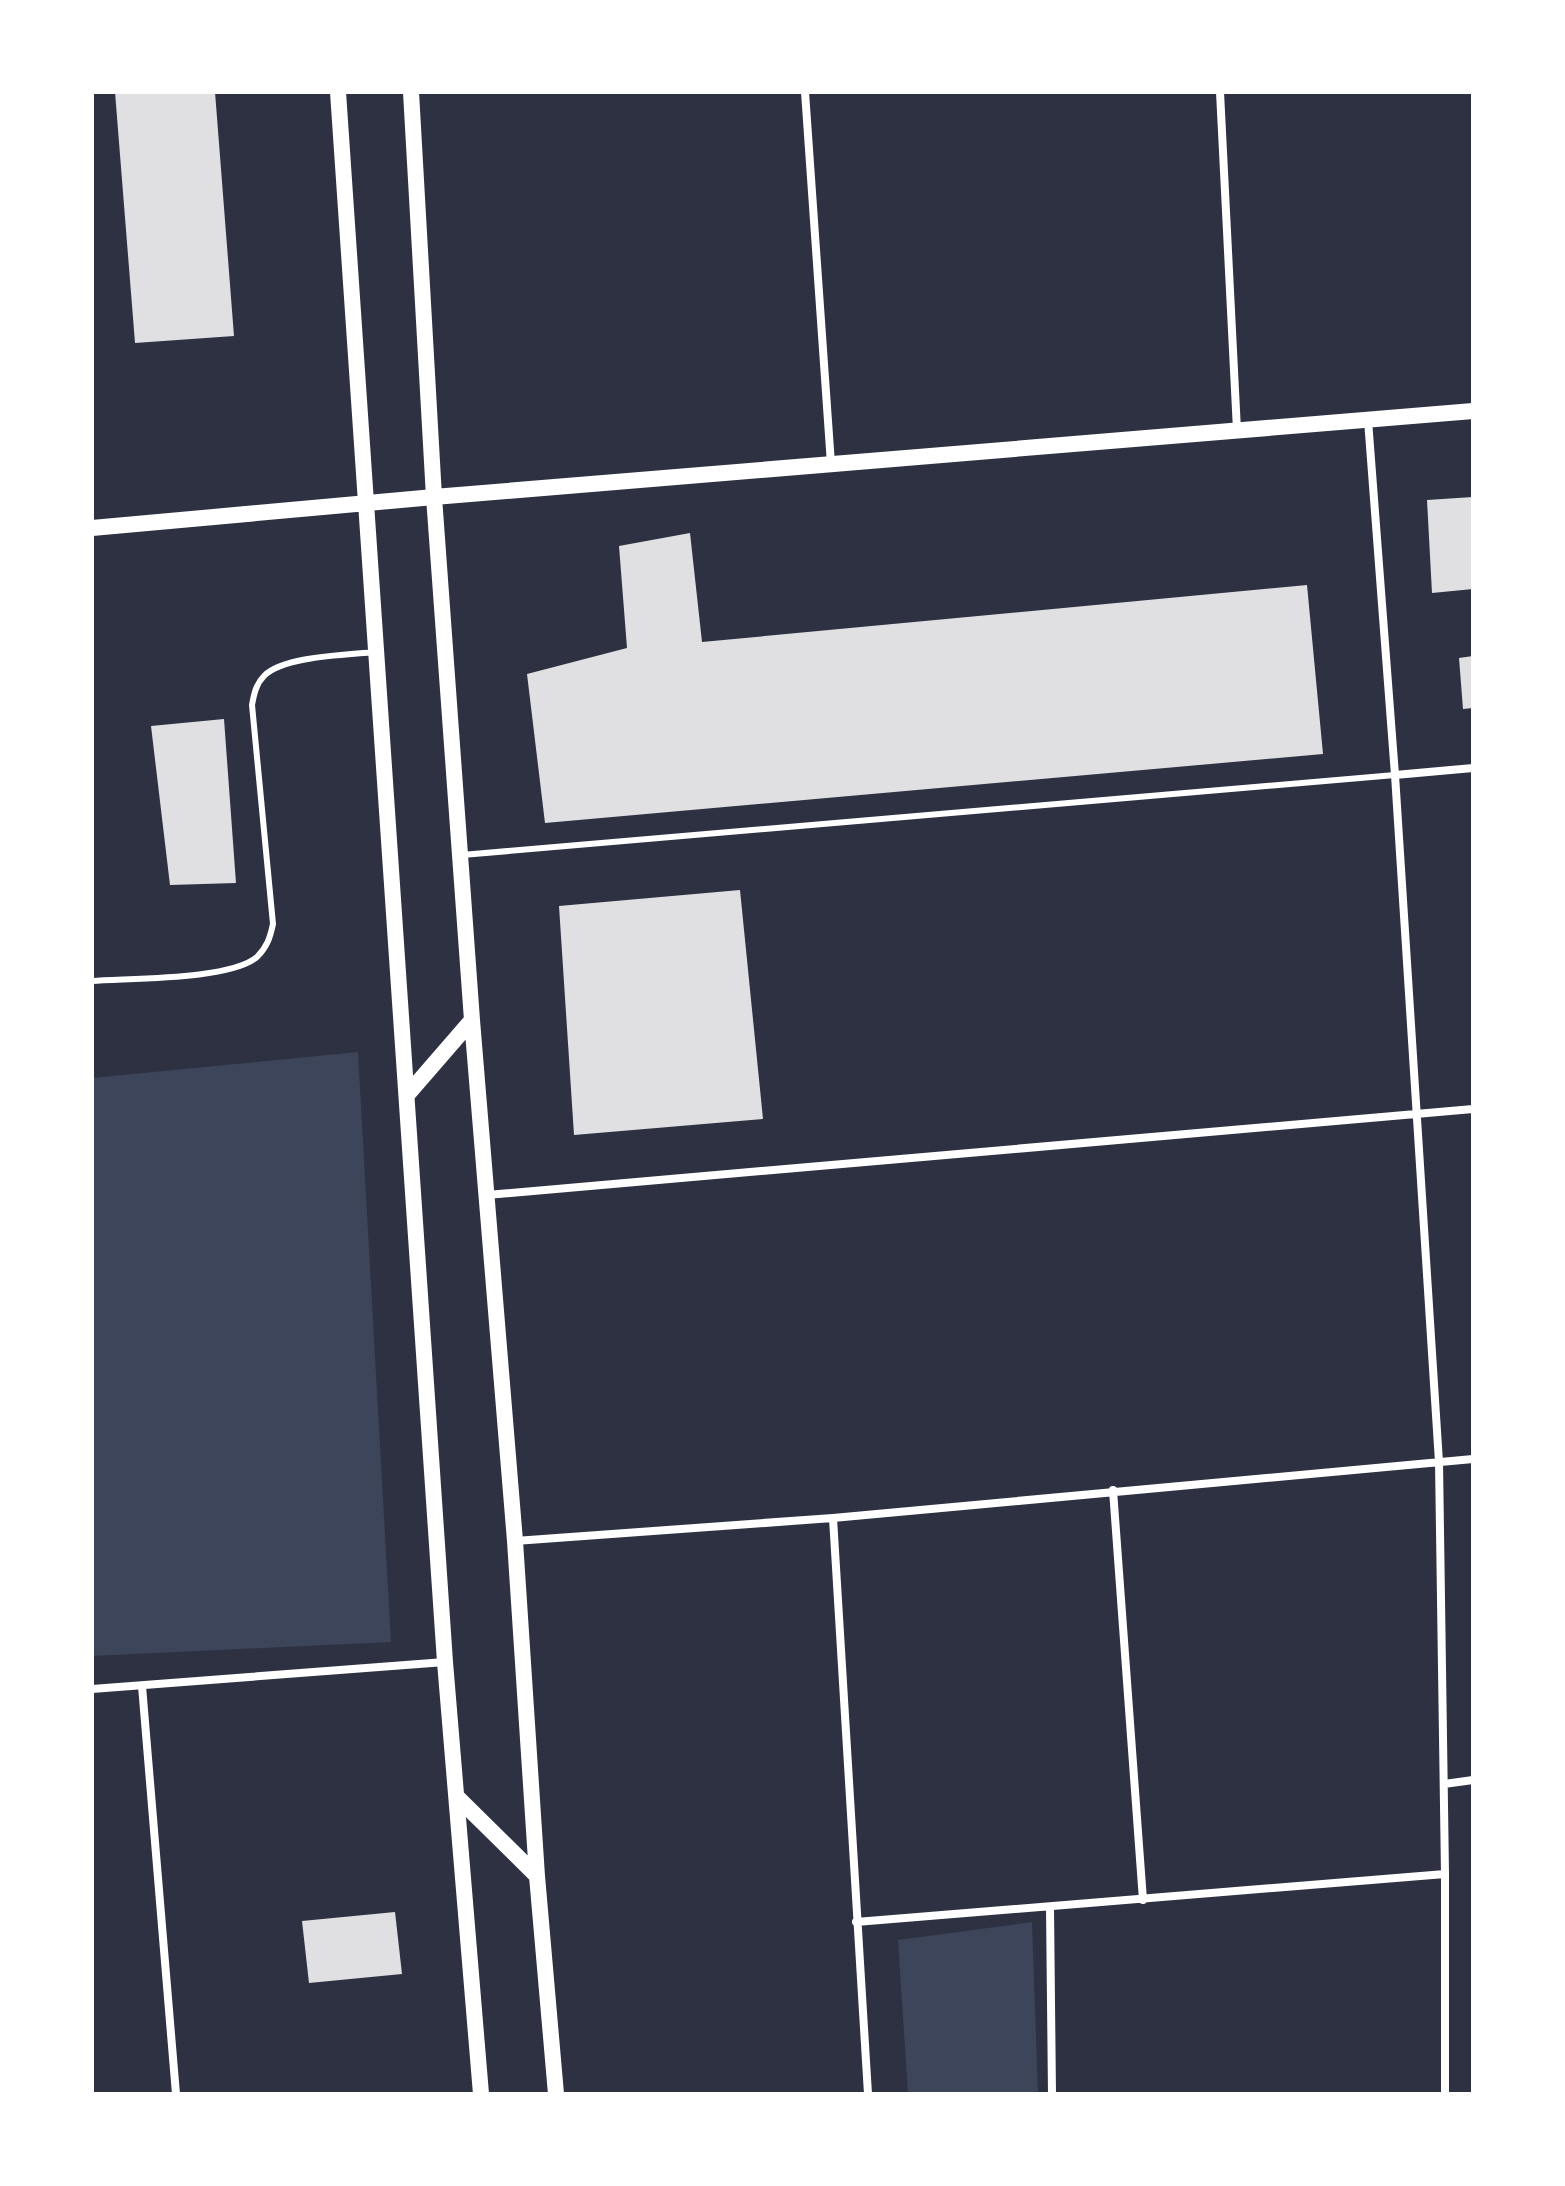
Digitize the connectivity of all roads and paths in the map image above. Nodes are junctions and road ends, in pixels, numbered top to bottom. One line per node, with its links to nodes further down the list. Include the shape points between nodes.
1 (338, 92): 10 (main road)
2 (411, 92): 9 (main road)
3 (805, 92): 8 (street)
4 (1220, 92): 7 (street)
5 (1473, 411): 6 (main road)
6 (1368, 420): 7 (main road); 14 (street)
7 (1237, 431): 8 (main road)
8 (831, 465): 9 (main road)
9 (434, 497): 10 (main road); 15 (main road)
10 (365, 504): 11 (main road); 12 (main road)
11 (92, 528)
12 (375, 652): 16 (lane, via 278,666 255,689 252,705 273,924 269,943 255,959 235,969); 18 (main road)
13 (1473, 768): 14 (street)
14 (1395, 775): 15 (lane); 20 (street)
15 (462, 855): 17 (main road)
16 (92, 981)
17 (472, 1020): 18 (main road); 21 (main road)
18 (407, 1095): 27 (main road)
19 (1473, 1109): 20 (street)
20 (1417, 1114): 21 (street); 23 (street)
21 (487, 1195): 26 (main road)
22 (1473, 1459): 23 (street)
23 (1439, 1462): 24 (street); 31 (street)
24 (1113, 1490): 25 (street); 35 (street)
25 (833, 1518): 26 (street); 37 (street)
26 (515, 1541): 34 (main road)
27 (445, 1662): 28 (street); 32 (main road)
28 (142, 1686): 29 (street); 38 (street)
29 (92, 1689)
30 (1473, 1780): 31 (street)
31 (1444, 1784): 33 (street)
32 (457, 1797): 34 (main road); 39 (main road)
33 (1445, 1874): 35 (street); 43 (street)
34 (537, 1876): 40 (main road)
35 (1143, 1900): 36 (street)
36 (1050, 1908): 37 (street); 42 (street)
37 (856, 1922): 41 (street)
38 (176, 2094)
39 (481, 2094)
40 (556, 2094)
41 (868, 2094)
42 (1052, 2094)
43 (1445, 2094)

